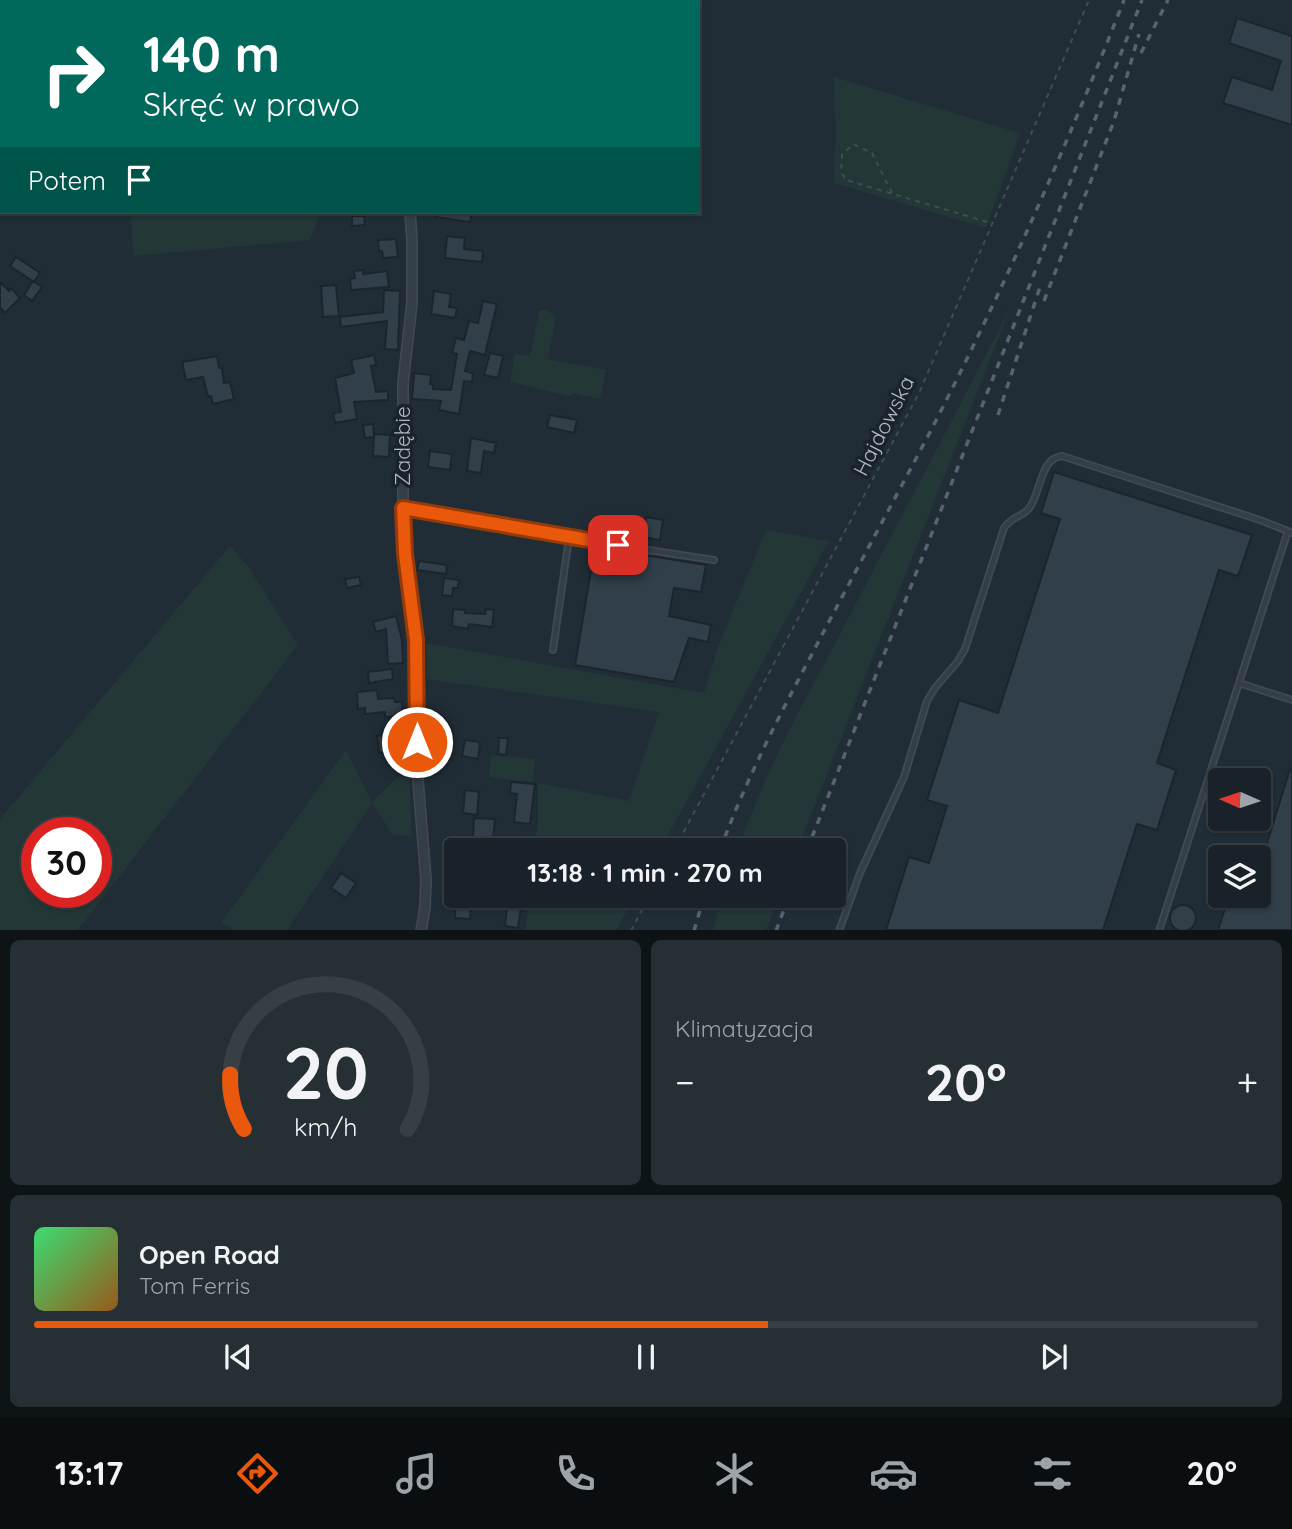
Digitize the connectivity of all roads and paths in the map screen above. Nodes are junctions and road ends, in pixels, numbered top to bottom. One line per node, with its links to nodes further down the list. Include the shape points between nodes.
1 (1088, 0): 4 (path, Hajdowska)
2 (892, 193): 2 (path, via 846,180 841,172 842,155 853,144 872,153); 4 (path)
3 (410, 214): 5 (street, Zadębie, via 412,293 403,383)
4 (992, 224): 12 (path, Hajdowska, via 919,393)
5 (403, 508): 7 (lane); 14 (street, Zadębie, via 417,661 417,768 426,880)
6 (1290, 532): 10 (lane); 16 (lane, via 1062,456 1053,459 1030,508 1004,528 965,649 927,701 904,777)
7 (569, 538): 8 (lane); 9 (lane)
8 (714, 560)
9 (553, 650)
10 (1239, 683): 11 (lane); 17 (lane)
11 (1292, 700)
12 (680, 838)
13 (643, 908): 15 (path)
14 (421, 930)
15 (631, 930)
16 (839, 930)
17 (1159, 930)

